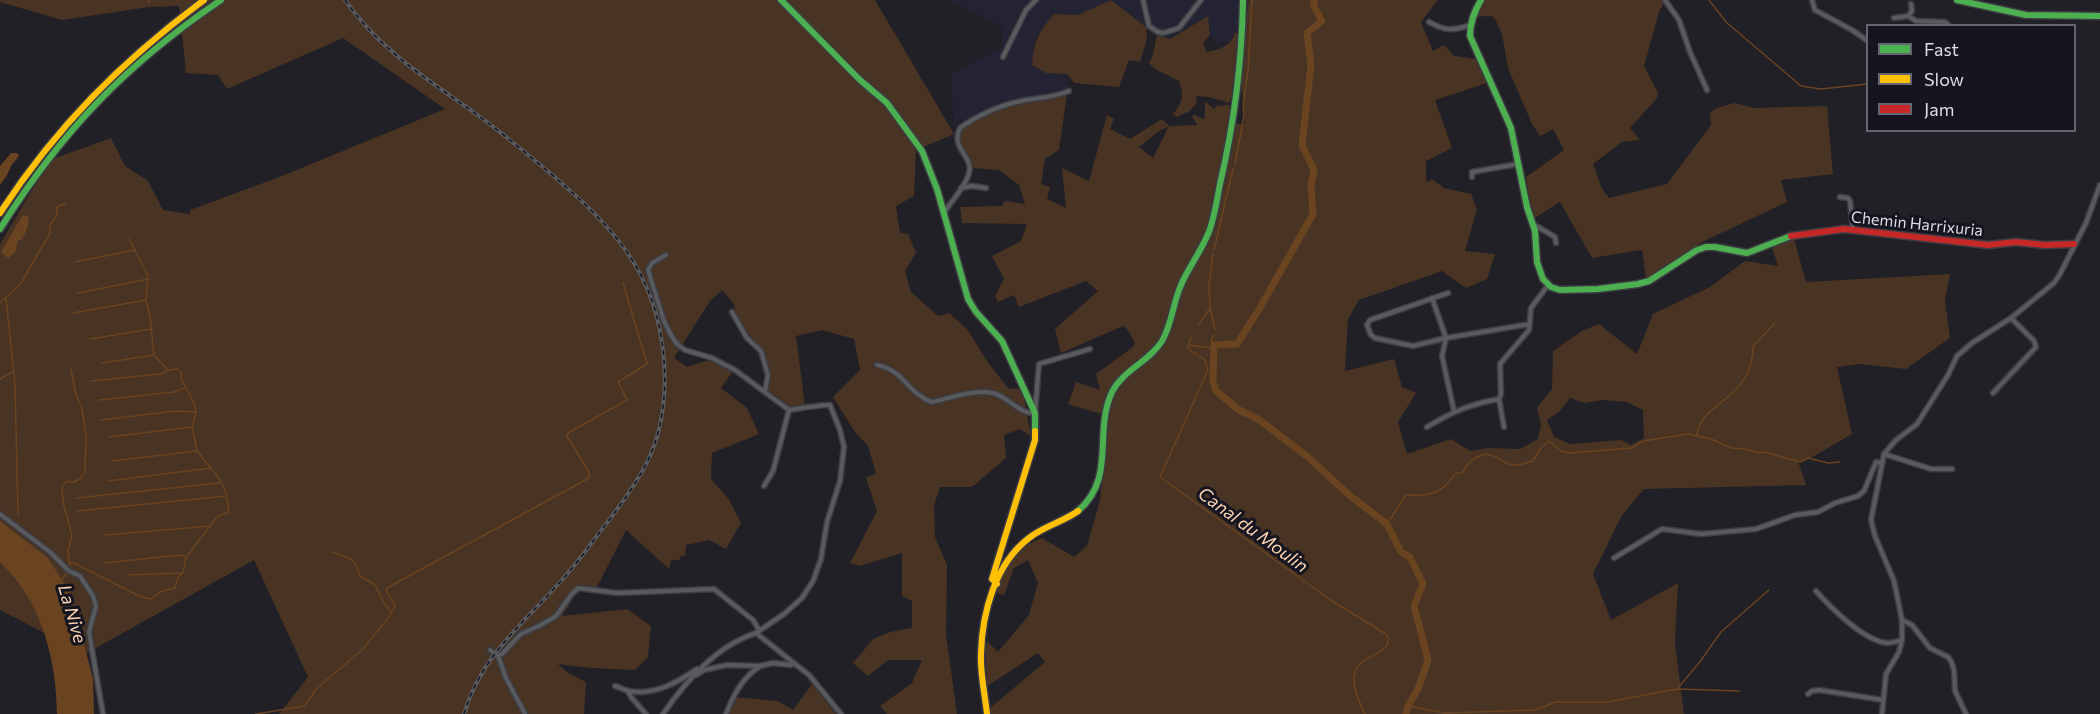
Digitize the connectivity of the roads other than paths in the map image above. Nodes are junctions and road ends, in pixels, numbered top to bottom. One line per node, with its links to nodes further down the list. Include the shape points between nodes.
1 (204, 0): 31 (main road, via 161,31 108,78 54,137)
2 (221, 0): 33 (main road, via 166,37 114,83 66,135)
3 (781, 0): 30 (main road, via 895,112 926,159)
4 (1036, 0): 21 (street, via 1026,10)
5 (1143, 0): 6 (street, via 1147,23 1163,33 1179,28)
6 (1202, 0)
7 (1243, 0): 61 (main road, via 1240,75 1207,237 1181,284 1166,334 1156,351 1125,374 1111,393 1105,415 1102,471 1092,495 1071,517 1020,545)
8 (1481, 0): 19 (main road)
9 (1665, 0): 22 (street, via 1679,20)
10 (1812, 0): 20 (street, via 1815,10)
11 (1957, 0): 14 (main road, via 2026,15)
12 (1911, 4): 13 (street)
13 (1908, 16): 15 (street); 17 (street)
14 (2100, 16)
15 (1894, 18)
16 (1429, 22): 19 (street, via 1448,31)
17 (1931, 23): 18 (street)
18 (1947, 24)
19 (1470, 25): 24 (main road, via 1473,46 1511,128)
20 (1866, 40)
21 (1003, 57)
22 (1707, 90)
23 (1069, 91): 28 (street, via 1051,98 1014,102 960,128 957,142 970,171)
24 (1518, 164): 25 (street, via 1472,172); 32 (main road)
25 (1472, 177)
26 (2100, 185): 36 (street)
27 (986, 188): 28 (street)
28 (960, 189): 30 (street)
29 (1840, 198): 34 (street, via 1850,201)
30 (943, 210): 52 (main road, via 968,299 1002,341)
31 (0, 213)
32 (1533, 224): 35 (street, via 1555,237); 38 (main road, via 1537,262)
33 (0, 229)
34 (1853, 229): 36 (main road, Chemin Harrixuria, via 1988,245); 38 (main road, Chemin Harrixuria, via 1798,234 1747,253 1706,247 1638,284 1569,290)
35 (1556, 243)
36 (2074, 244): 42 (street, via 2054,283)
37 (666, 255): 47 (street, via 648,270 672,337 685,350 712,358)
38 (1548, 285): 43 (street, via 1531,308)
39 (1448, 293): 40 (street)
40 (1432, 298): 44 (street); 44 (street, via 1370,320 1367,325 1372,337 1408,346)
41 (732, 312): 47 (street, via 747,338 761,351 768,375)
42 (2012, 318): 48 (street, via 2036,347); 55 (street, via 1957,356 1917,424)
43 (1530, 324): 44 (street); 49 (street, via 1527,334 1500,364)
44 (1446, 338): 51 (street, via 1442,356)
45 (1090, 349): 52 (street, via 1039,364)
46 (877, 365): 52 (street, via 894,370 915,392 933,402 992,393 1010,400 1017,408)
47 (765, 391): 50 (street)
48 (1993, 393)
49 (1498, 399): 51 (street); 54 (street)
50 (789, 410): 58 (street, via 773,471); 64 (street, via 827,404 832,407 844,447 840,481 821,559 808,589)
51 (1454, 411): 53 (street)
52 (1035, 413): 61 (main road, via 1035,440 992,579)
53 (1427, 427)
54 (1503, 427)
55 (1884, 454): 56 (street); 57 (street, via 1931,469)
56 (1881, 463): 60 (street, via 1876,462 1864,491 1818,512 1756,529 1701,534 1662,529); 63 (street, via 1871,520 1894,582)
57 (1952, 469)
58 (764, 486)
59 (0, 514): 76 (street, via 80,576 93,596 96,606 89,632)
60 (1614, 558)
61 (997, 584): 82 (main road, via 984,628 981,656)
62 (1816, 591): 65 (street, via 1871,637 1887,643)
63 (1902, 620): 65 (street); 84 (street, via 1912,625 1930,648 1951,661 1955,691)
64 (758, 632): 67 (street, via 753,620 714,589 617,593 583,588 575,591 556,616 521,634); 68 (street); 70 (street)
65 (1902, 640): 75 (street, via 1886,674)
66 (490, 650): 67 (street)
67 (498, 656): 77 (street)
68 (794, 663): 69 (street); 81 (street)
69 (760, 666): 71 (street, via 718,667); 80 (street, via 733,694)
70 (701, 667): 71 (street); 73 (street, via 666,687)
71 (690, 679): 79 (street)
72 (615, 686): 73 (street)
73 (628, 691): 78 (street)
74 (1808, 694): 75 (street, via 1819,690)
75 (1883, 700): 83 (street)
76 (103, 714)
77 (525, 714)
78 (646, 714)
79 (663, 714)
80 (726, 714)
81 (841, 714)
82 (987, 714)
83 (1882, 714)
84 (1965, 714)

